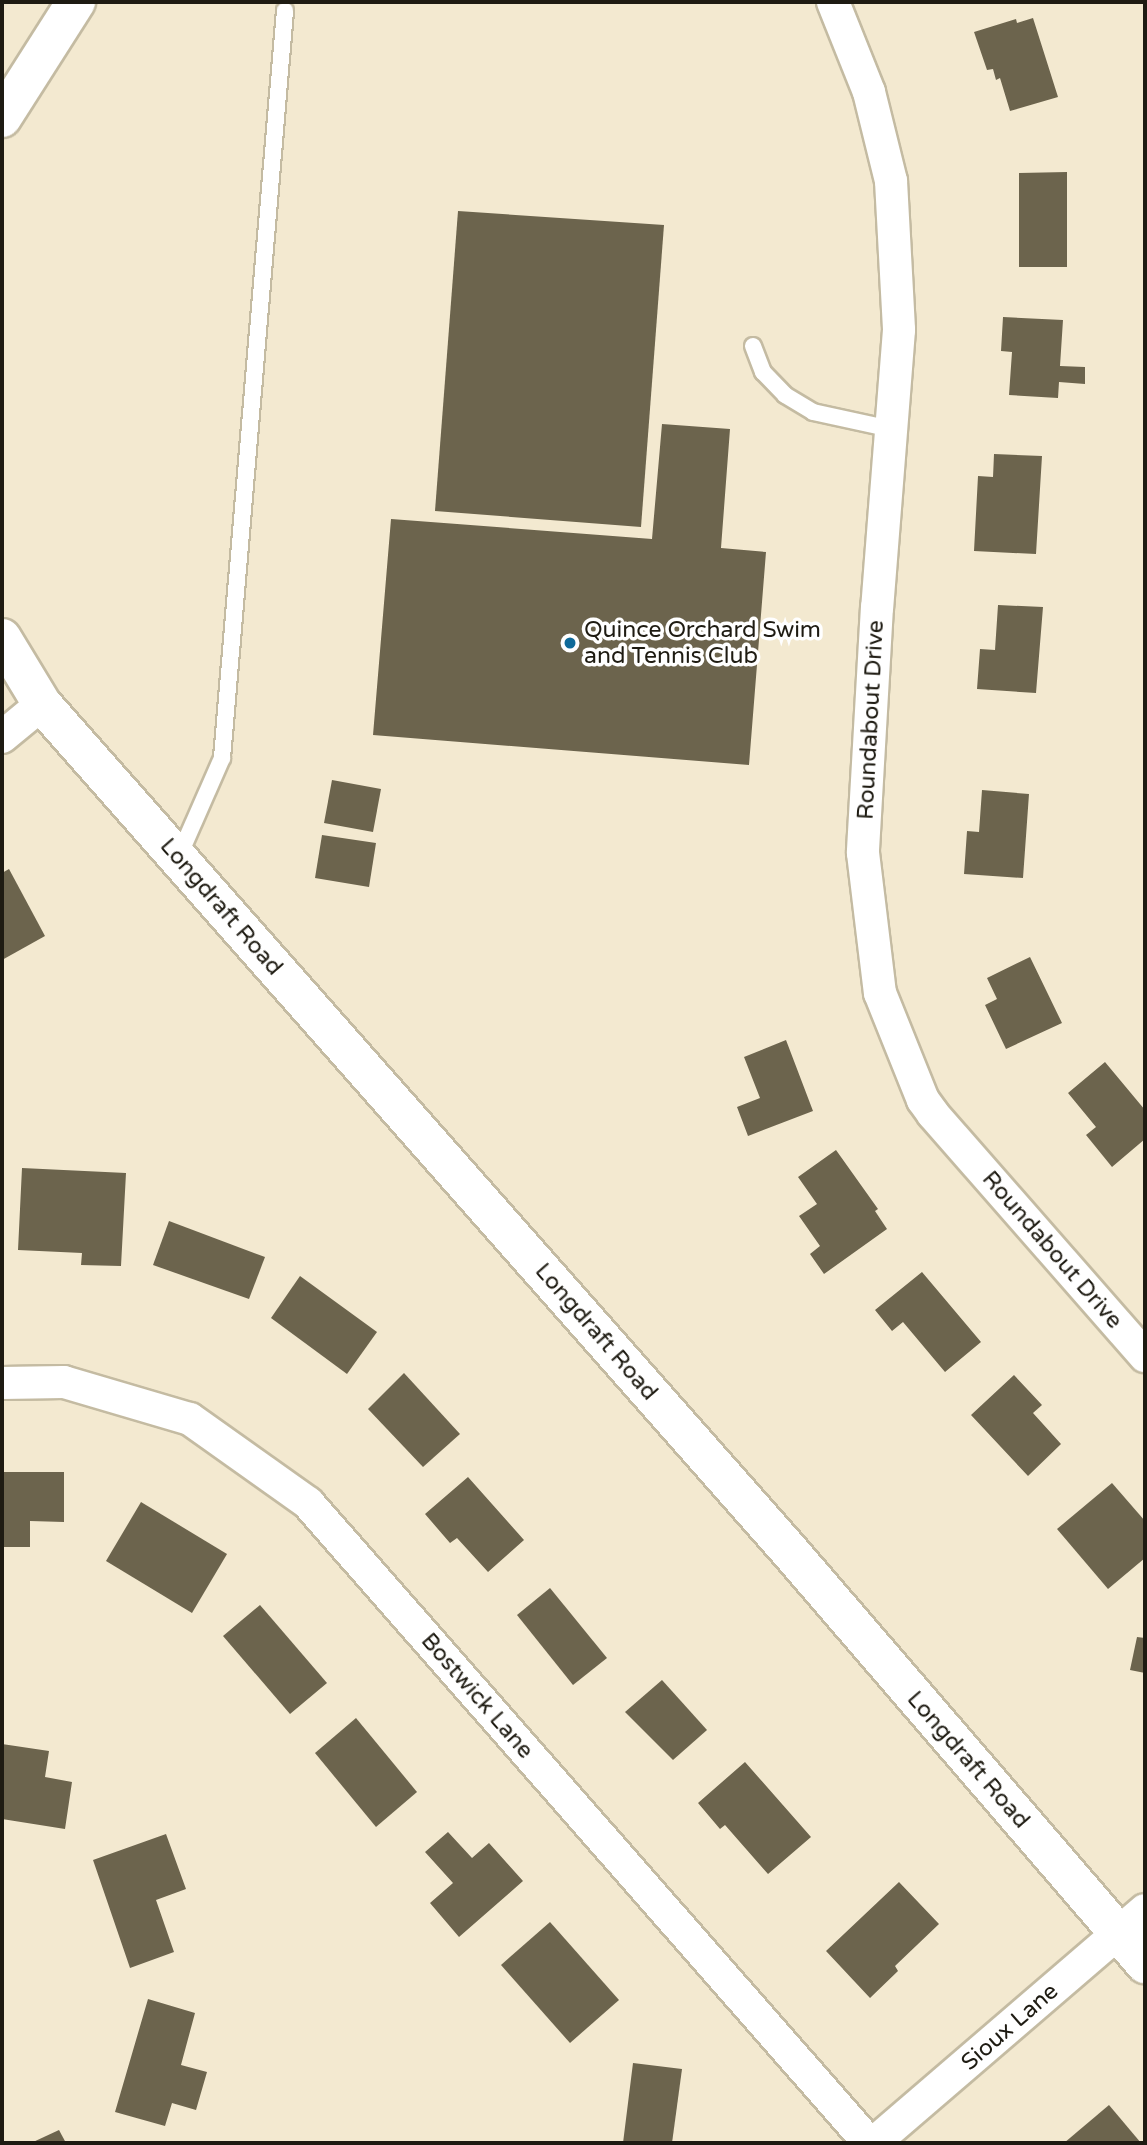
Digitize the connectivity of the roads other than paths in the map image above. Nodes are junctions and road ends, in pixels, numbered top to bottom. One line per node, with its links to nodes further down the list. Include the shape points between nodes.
1 (76, 2): 4 (street)
2 (833, 2): 6 (street, Roundabout Drive, via 869,92 891,181 899,330)
3 (285, 11): 11 (lane, via 222,758)
4 (2, 118)
5 (753, 346): 6 (lane, via 763,372 785,395 813,412)
6 (891, 429): 12 (street, Roundabout Drive, via 863,853 880,993 933,1114)
7 (2, 638): 9 (street, Longdraft Road)
8 (2, 677): 9 (street, Longdraft Road)
9 (42, 704): 10 (street); 11 (street, Longdraft Road)
10 (2, 737)
11 (178, 858): 14 (street, Longdraft Road, via 793,1555)
12 (1145, 1356)
13 (2, 1383): 16 (street, Bostwick Lane, via 64,1382 190,1419 308,1503)
14 (1131, 1922): 15 (street, Longdraft Road); 16 (street, Sioux Lane)
15 (1145, 1964)
16 (871, 2143)

